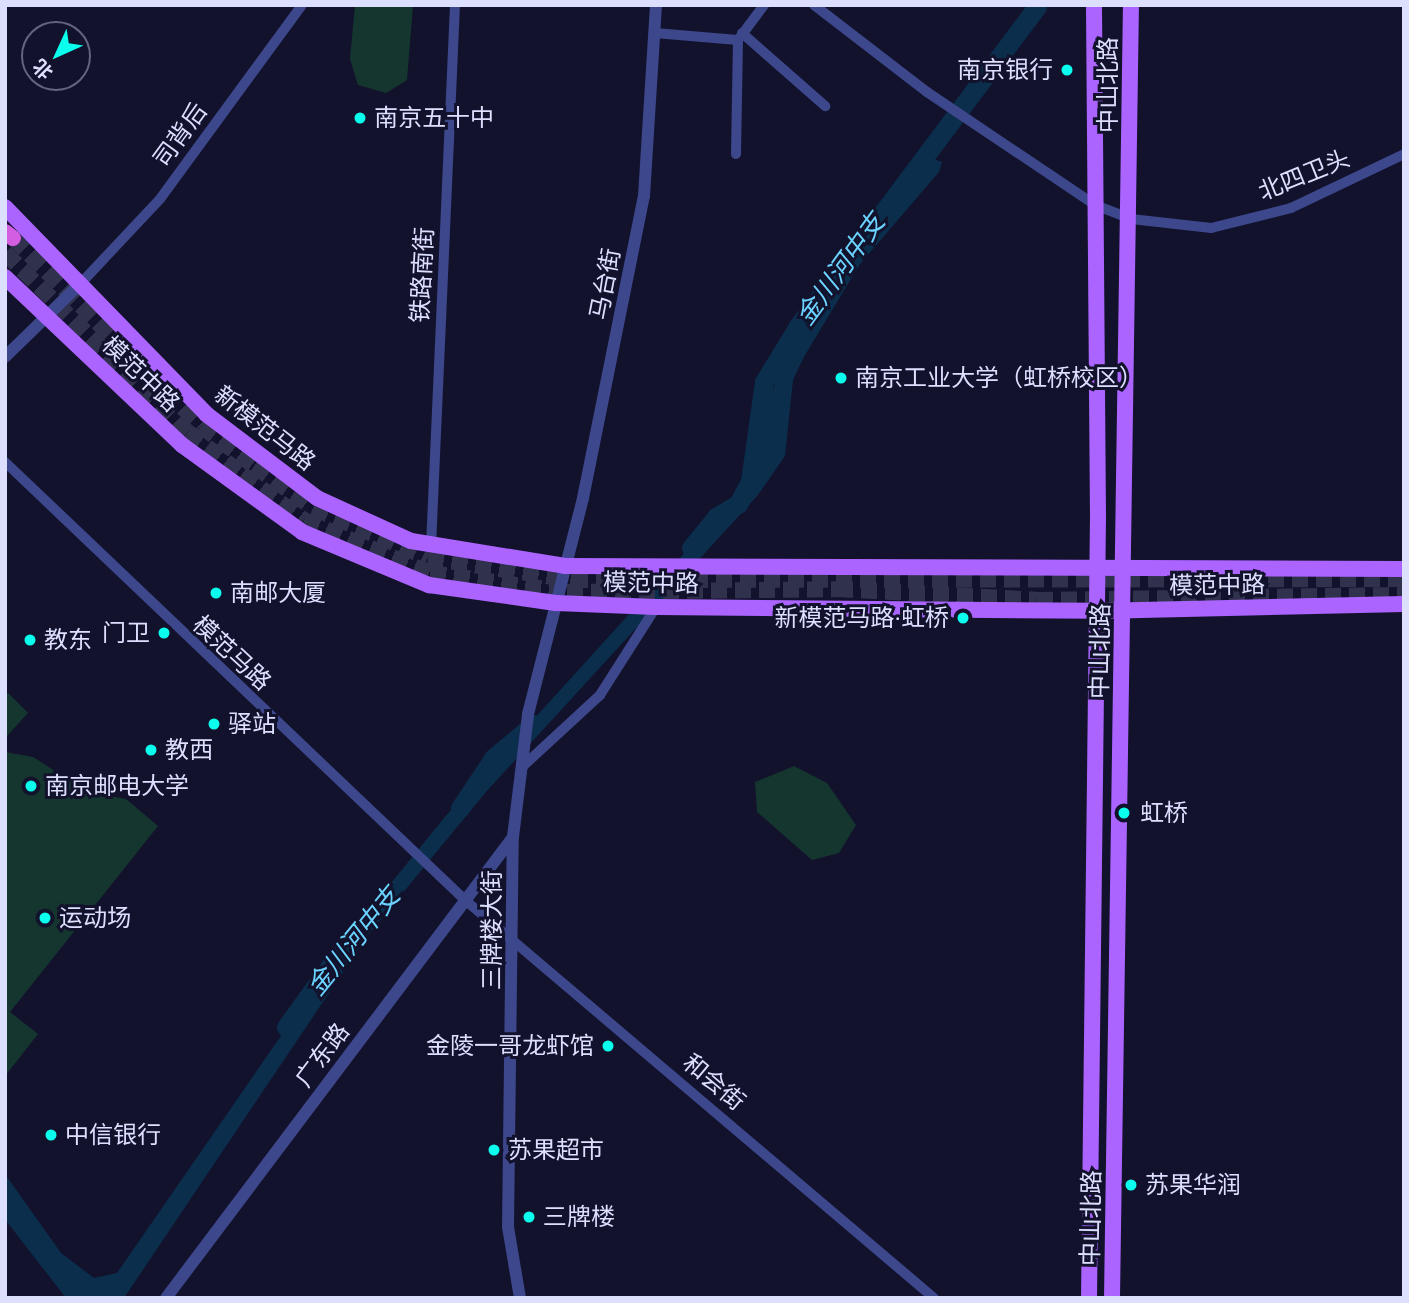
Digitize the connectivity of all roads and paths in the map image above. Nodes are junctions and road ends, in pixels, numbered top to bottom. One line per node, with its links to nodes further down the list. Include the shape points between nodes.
1 (302, 5): 17 (street, 司背后, via 160,199)
2 (455, 5): 21 (street, 铁路南街)
3 (656, 5): 8 (street, 马台街)
4 (764, 5): 9 (street)
5 (814, 5): 13 (street, 北四卫头, via 928,92)
6 (1094, 5): 13 (main road, 中山北路)
7 (1131, 5): 15 (main road, 中山北路)
8 (655, 33): 9 (street); 22 (street, 马台街, via 644,196)
9 (740, 37): 10 (street); 11 (street)
10 (825, 106)
11 (736, 154)
12 (1404, 154): 15 (street, 北四卫头, via 1291,208 1211,228)
13 (1095, 205): 15 (street, 北四卫头); 24 (main road, 中山北路)
14 (5, 207): 17 (main road, 新模范马路)
15 (1131, 219): 25 (main road, 中山北路)
16 (5, 277): 18 (main road, 模范中路)
17 (83, 281): 18 (street); 21 (main road, 新模范马路, via 206,414 317,498)
18 (47, 315): 19 (street); 26 (main road, 模范中路, via 182,445 302,532 429,586)
19 (5, 357)
20 (5, 461): 33 (street, 模范马路)
21 (431, 546): 22 (main road, 新模范马路)
22 (565, 566): 24 (main road, 模范中路); 26 (street, 三牌楼大街)
23 (1404, 569): 25 (main road, 模范中路)
24 (1098, 570): 25 (main road, 模范中路); 30 (main road, 中山北路)
25 (1124, 570): 29 (main road, 中山北路)
26 (556, 603): 28 (main road, 模范中路); 31 (street, 三牌楼大街, via 528,714)
27 (1404, 604): 29 (main road, 模范中路)
28 (656, 607): 30 (main road, 模范中路); 31 (street, via 600,695)
29 (1123, 610): 30 (main road, 模范中路); 39 (main road, 中山北路)
30 (1097, 611): 38 (main road, 中山北路)
31 (521, 768): 32 (street, 三牌楼大街)
32 (513, 837): 33 (street, 广东路); 34 (street, 三牌楼大街)
33 (465, 900): 34 (street, 和会街); 35 (street, 广东路)
34 (513, 939): 36 (street, 三牌楼大街, via 508,1227); 37 (street, 和会街)
35 (166, 1298)
36 (520, 1298)
37 (934, 1298)
38 (1089, 1298)
39 (1112, 1298)

